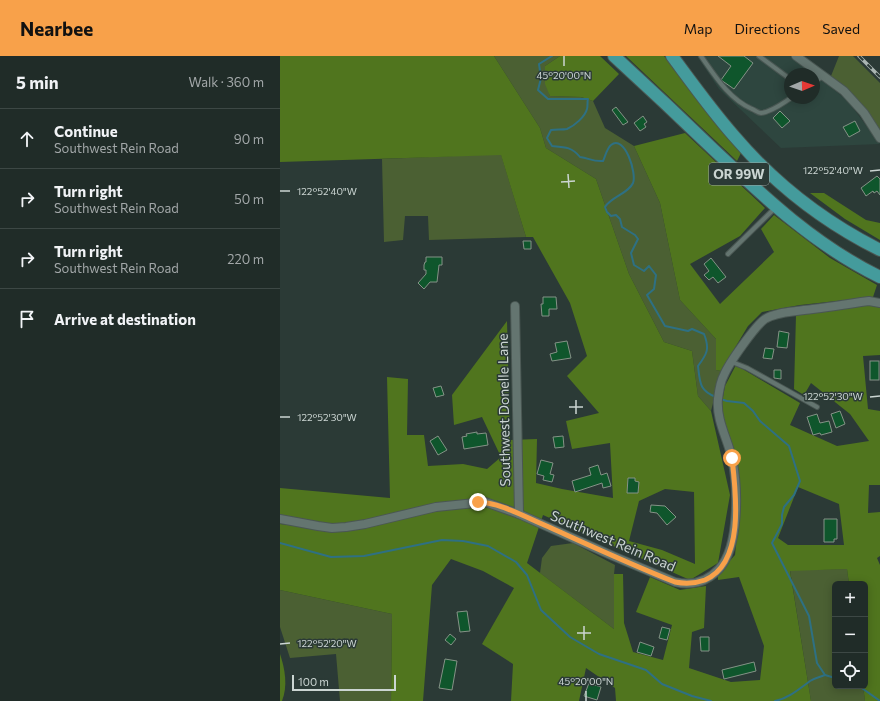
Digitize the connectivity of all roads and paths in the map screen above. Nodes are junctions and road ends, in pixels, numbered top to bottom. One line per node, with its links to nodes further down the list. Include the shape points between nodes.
1 (614, 56): 11 (highway, OR 99W)
2 (672, 56): 12 (highway, OR 99W, via 734,137 763,167 819,214)
3 (702, 56): 9 (lane, via 718,81 745,106 760,113)
4 (759, 56): 6 (lane)
5 (796, 56): 7 (street)
6 (784, 75)
7 (823, 76): 8 (lane); 10 (street, via 844,91)
8 (820, 78)
9 (784, 102)
10 (880, 138)
11 (776, 207): 13 (lane); 14 (highway, OR 99W, via 827,246)
12 (880, 250)
13 (728, 254)
14 (880, 277)
15 (880, 303): 17 (street, Southwest Rein Road, via 861,302 787,313 765,319)
16 (515, 306): 19 (street, Southwest Donelle Lane)
17 (732, 362): 18 (lane); 19 (street, Southwest Rein Road, via 722,380 718,399 721,422 732,458 736,513 730,552 724,563 709,578 691,584 675,582)
18 (817, 406)
19 (519, 514): 20 (street, Southwest Rein Road, via 492,504 478,502 436,507 346,527 332,528)
20 (280, 519)

